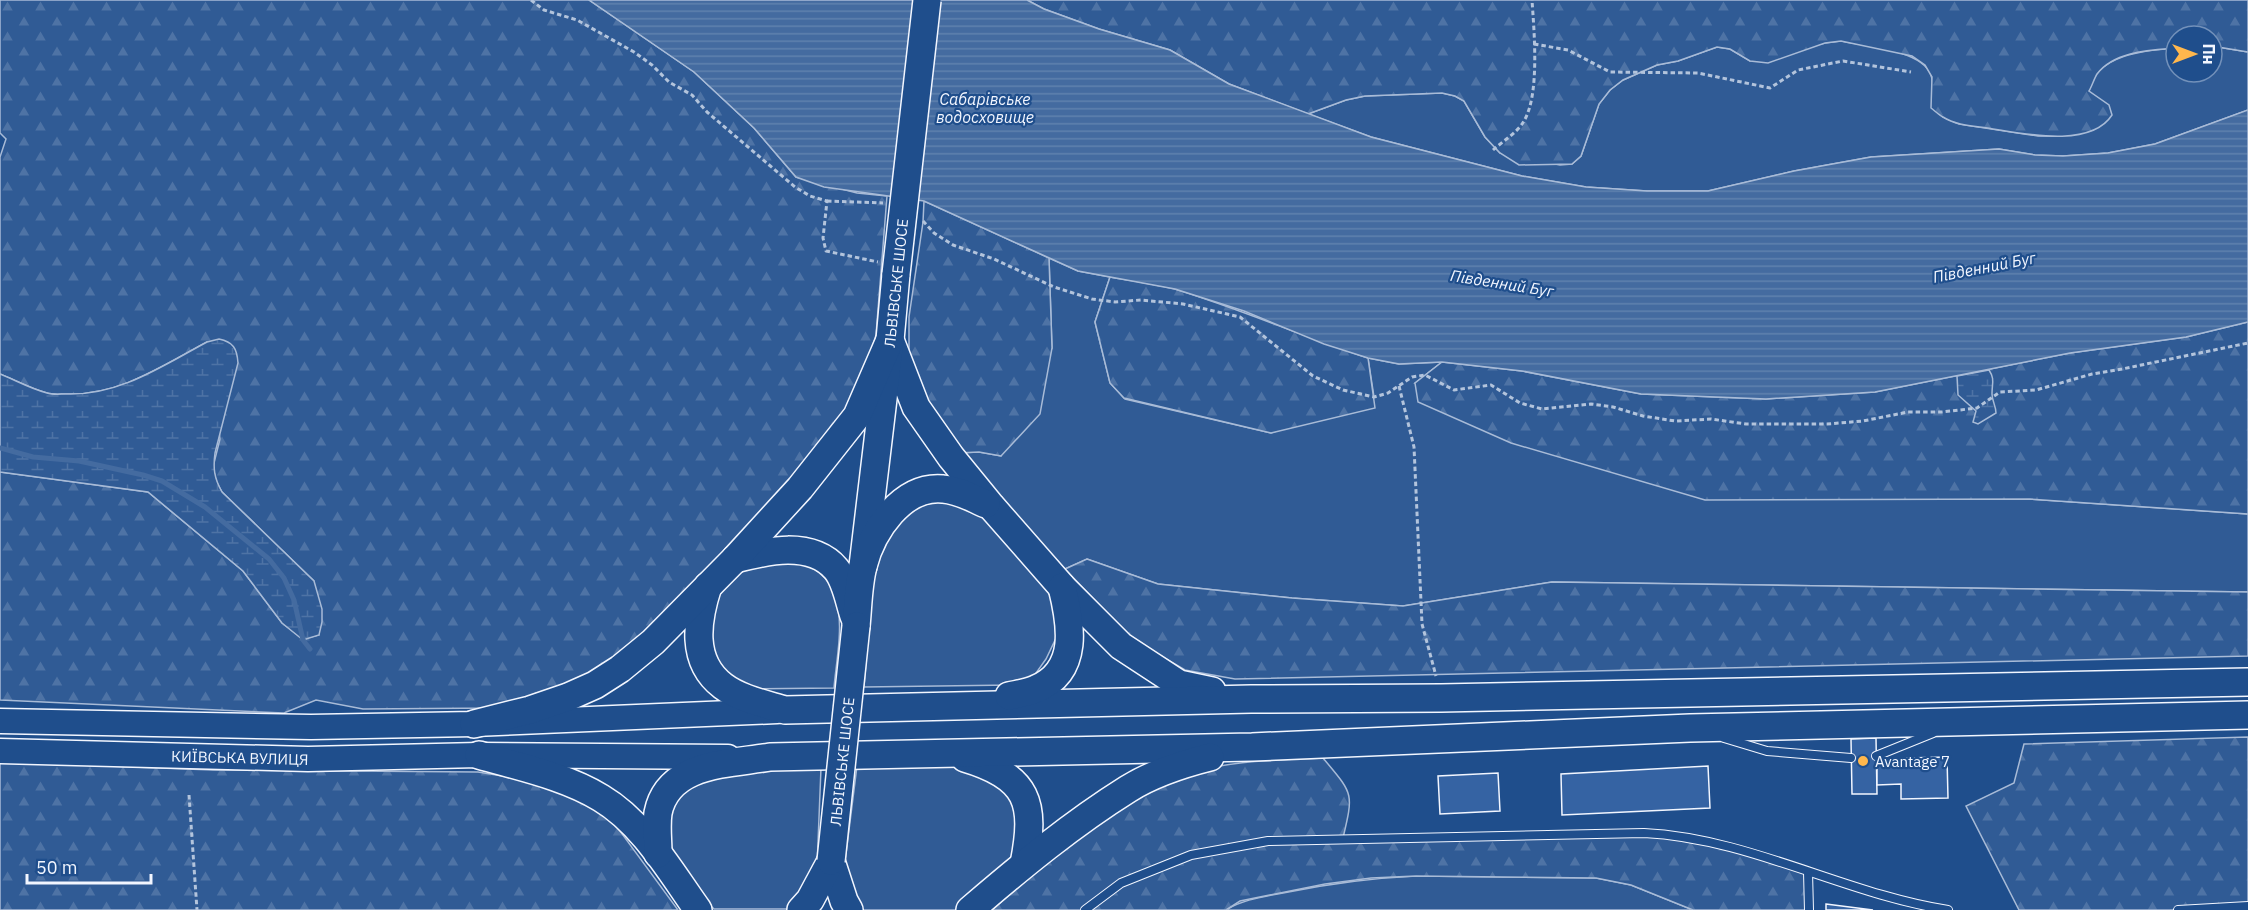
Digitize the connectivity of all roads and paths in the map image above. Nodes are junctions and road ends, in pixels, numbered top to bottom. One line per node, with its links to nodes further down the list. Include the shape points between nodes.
1 (531, 0): 7 (path, via 544,10 577,20 634,52 669,82 693,95 707,112 795,188)
2 (927, 0): 10 (highway, ЛЬВІВСЬКЕ ШОСЕ, bridge)
3 (1532, 0): 4 (path)
4 (1534, 44): 5 (path, via 1568,50 1610,72 1698,73 1770,88 1798,70 1843,61); 6 (path, via 1529,110 1523,123)
5 (1911, 72)
6 (1493, 150)
7 (827, 201): 8 (path); 10 (path, via 823,238 826,251)
8 (889, 204)
9 (924, 215): 13 (path, via 923,222 933,233 953,245 1054,287 1092,299 1183,304 1240,317 1313,376 1343,390 1374,397)
10 (889, 268): 11 (highway, ЛЬВІВСЬКЕ ШОСЕ)
11 (890, 340): 14 (highway, via 916,407); 15 (highway, via 857,416 800,488); 16 (highway, ЛЬВІВСЬКЕ ШОСЕ)
12 (2248, 343): 13 (path, via 2092,374 2036,390 2000,392 1977,408 1908,412 1827,424 1675,421 1591,404 1542,409 1520,403 1491,385 1454,390 1425,375)
13 (1399, 385): 21 (path, via 1414,447 1422,624)
14 (991, 506): 16 (highway, via 957,491 928,490 914,495 883,521); 18 (highway)
15 (735, 559): 17 (highway); 19 (highway, via 767,550 793,549 818,556 836,568)
16 (862, 566): 19 (highway, ЛЬВІВСЬКЕ ШОСЕ)
17 (708, 586): 24 (highway, via 699,612 698,633 706,665 724,687); 28 (highway, via 653,642 595,685 530,710)
18 (1062, 586): 22 (highway, via 1120,646 1179,684); 23 (highway, via 1071,630 1066,658 1058,672 1035,690)
19 (856, 626): 39 (highway, ЛЬВІВСЬКЕ ШОСЕ, bridge)
20 (2248, 682): 21 (highway)
21 (1441, 698): 22 (highway)
22 (1251, 699): 23 (highway)
23 (961, 706): 24 (highway)
24 (785, 710): 28 (main road, КИЇВСЬКА ВУЛИЦЯ)
25 (2248, 715): 27 (highway)
26 (0, 721): 28 (main road, КИЇВСЬКА ВУЛИЦЯ, via 312,727)
27 (1965, 721): 29 (highway); 34 (lane)
28 (474, 724)
29 (1690, 728): 30 (highway); 36 (lane, via 1767,751)
30 (1252, 747): 32 (highway); 40 (highway, via 1183,764 1130,788)
31 (0, 751): 33 (main road, КИЇВСЬКА ВУЛИЦЯ, via 308,759)
32 (950, 754): 35 (highway); 40 (highway, via 992,768 1020,789 1026,801 1030,833)
33 (479, 756): 35 (main road, КИЇВСЬКА ВУЛИЦЯ); 38 (highway, via 562,780 603,799)
34 (1876, 756)
35 (770, 757): 38 (highway, via 698,769 675,783 658,812)
36 (1851, 758)
37 (189, 795): 43 (path)
38 (658, 854): 44 (highway)
39 (831, 861): 45 (highway); 46 (highway, ЛЬВІВСЬКЕ ШОСЕ); 47 (highway)
40 (1024, 864): 48 (highway)
41 (1808, 872): 49 (lane, via 1731,847 1666,834 1268,841 1191,855 1121,883); 50 (lane); 51 (lane, via 1874,894)
42 (2248, 906): 52 (lane)
43 (197, 910)
44 (698, 910)
45 (801, 910)
46 (825, 910)
47 (849, 910)
48 (970, 910)
49 (1085, 910)
50 (1809, 910)
51 (1948, 910)
52 (2178, 910)

